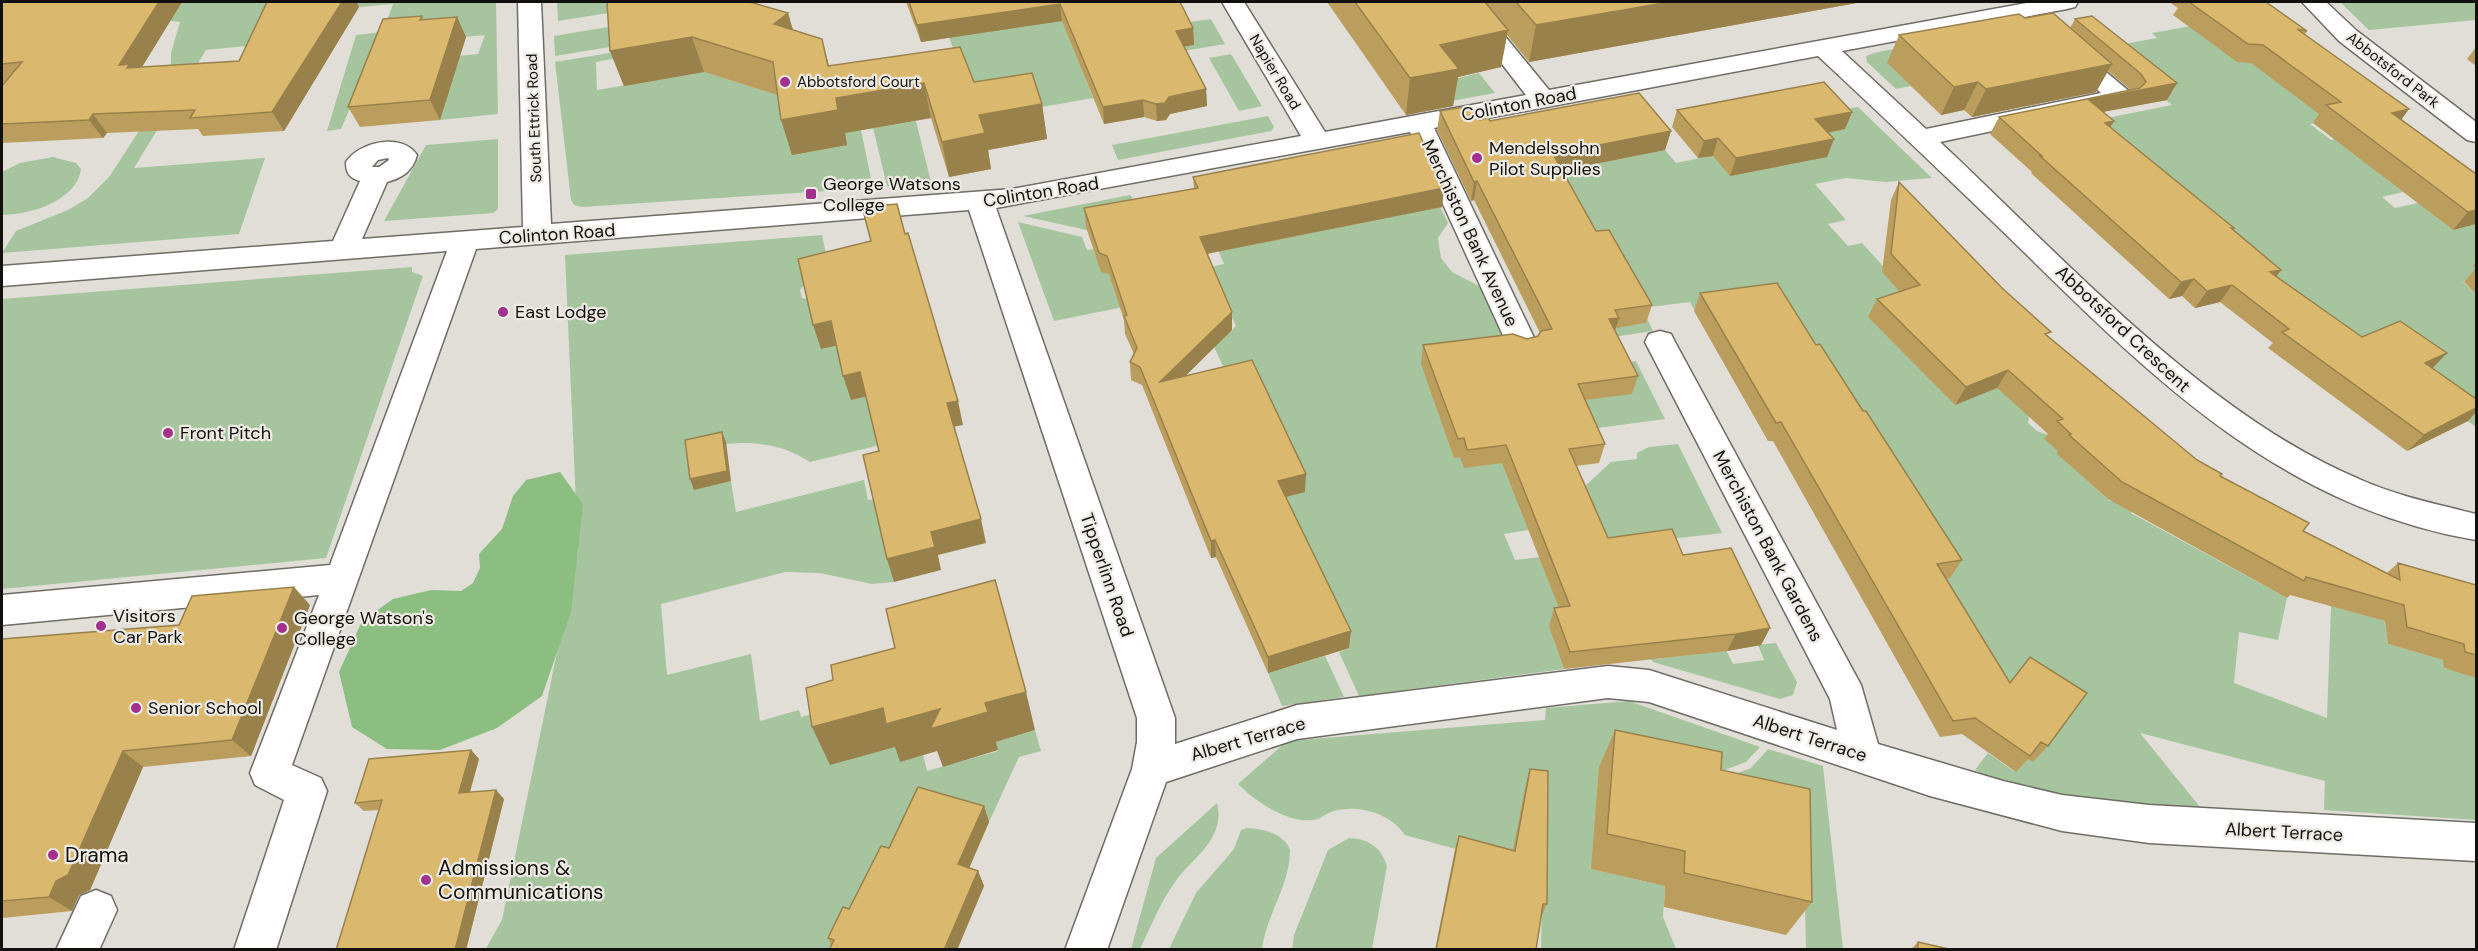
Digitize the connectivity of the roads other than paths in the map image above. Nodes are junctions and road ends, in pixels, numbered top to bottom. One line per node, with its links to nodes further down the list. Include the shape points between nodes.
1 (529, 2): 15 (street, South Ettrick Road)
2 (1233, 2): 12 (street, Napier Road)
3 (1465, 2): 8 (street)
4 (2067, 2): 7 (street, Colinton Road)
5 (2313, 2): 10 (street, Abbotsford Park, via 2357,43)
6 (2052, 39): 11 (street, via 2121,97)
7 (1823, 47): 8 (street, Colinton Road); 11 (street, Abbotsford Crescent)
8 (1544, 100): 9 (street, Colinton Road)
9 (1419, 123): 12 (street, Colinton Road); 20 (street, Merchiston Bank Avenue)
10 (2476, 134)
11 (1921, 138): 21 (street, Abbotsford Crescent, via 2146,353 2226,418 2289,459 2369,497)
12 (1318, 142): 14 (street, Colinton Road)
13 (376, 175): 17 (street)
14 (980, 202): 15 (street, Colinton Road); 25 (street, Tipperlinn Road, via 1156,718)
15 (537, 235): 16 (street, Colinton Road)
16 (465, 241): 17 (street, Colinton Road); 22 (street)
17 (343, 250): 18 (street, Colinton Road)
18 (2, 276)
19 (1659, 342): 24 (street, Merchiston Bank Gardens, via 1848,697)
20 (1522, 344)
21 (2476, 527)
22 (343, 578): 23 (street); 29 (street, via 269,773 307,791)
23 (2, 610)
24 (1862, 755): 25 (street, Albert Terrace, via 1649,686 1608,682 1297,722); 26 (street, Albert Terrace, via 2003,800 2062,813 2149,824)
25 (1151, 770): 30 (street, Tipperlinn Road)
26 (2476, 842)
27 (96, 910): 28 (street)
28 (77, 950)
29 (255, 950)
30 (1086, 950)

